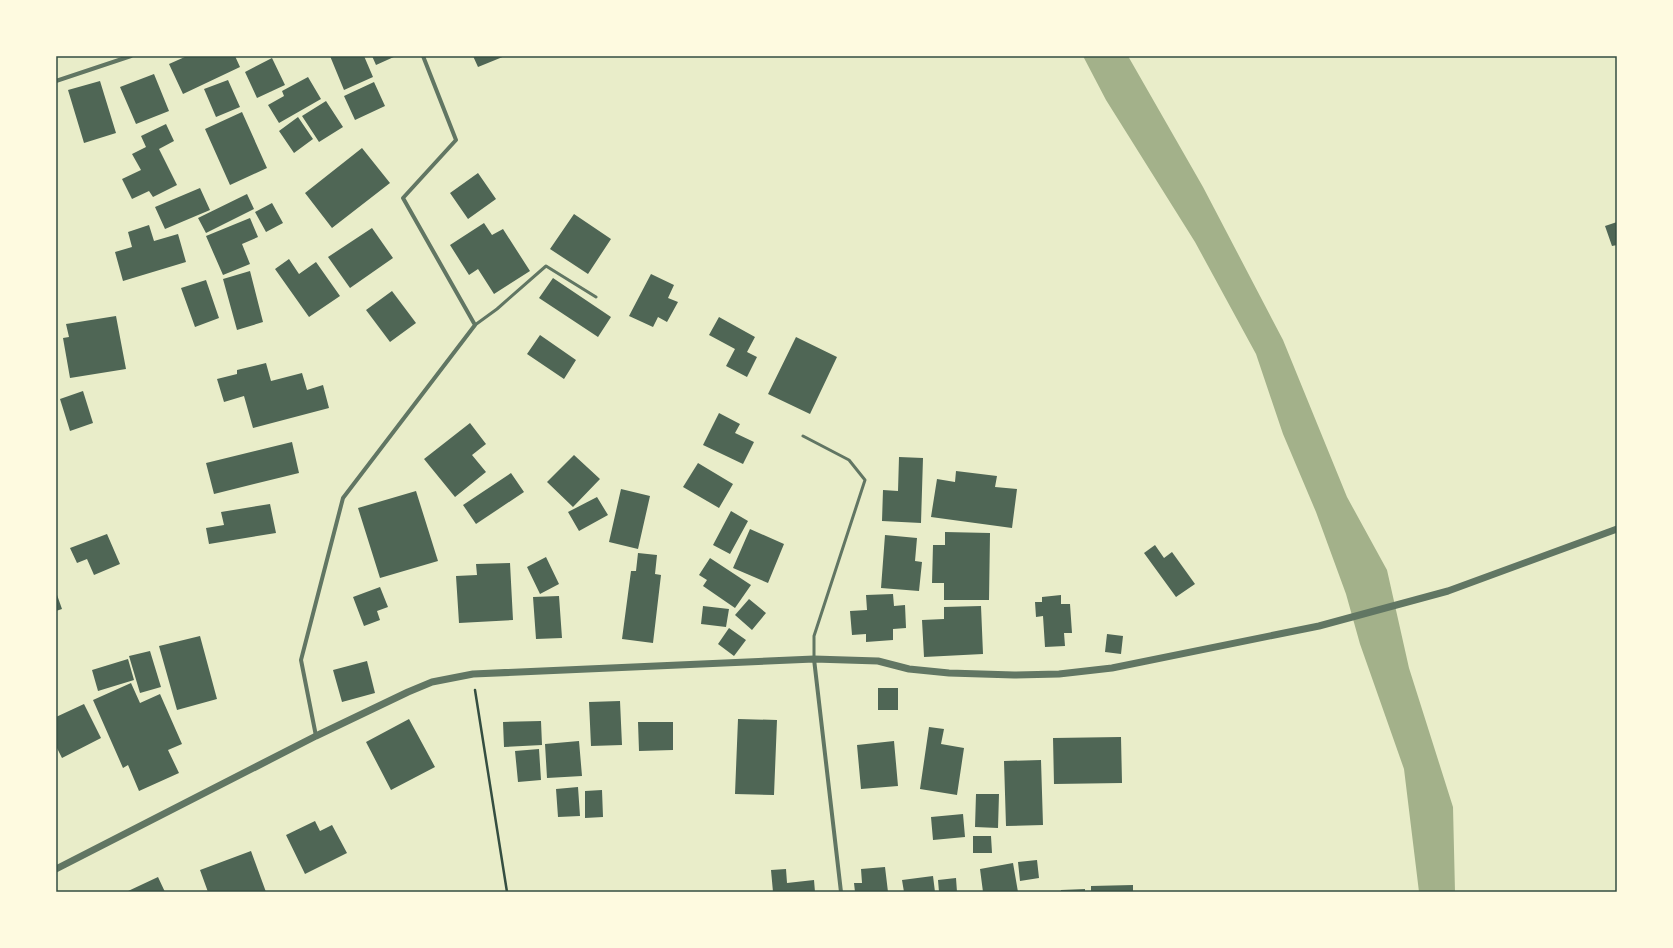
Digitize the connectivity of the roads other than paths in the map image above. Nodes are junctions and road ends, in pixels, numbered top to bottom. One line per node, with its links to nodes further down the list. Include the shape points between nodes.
1 (131, 56): 3 (street)
2 (423, 56): 5 (street, via 456,140 403,198)
3 (56, 81)
4 (596, 297): 5 (lane, via 546,266 498,309)
5 (474, 325): 9 (street, via 343,498 301,660)
6 (803, 436): 8 (lane, via 849,460 865,480 814,636)
7 (1617, 529): 8 (street, via 1448,591 1319,626 1112,668 1059,674 1014,675 949,673 909,669 878,661)
8 (814, 659): 9 (street, via 473,674 432,682 414,689); 11 (street)
9 (316, 736): 10 (street)
10 (56, 868)
11 (841, 892)

